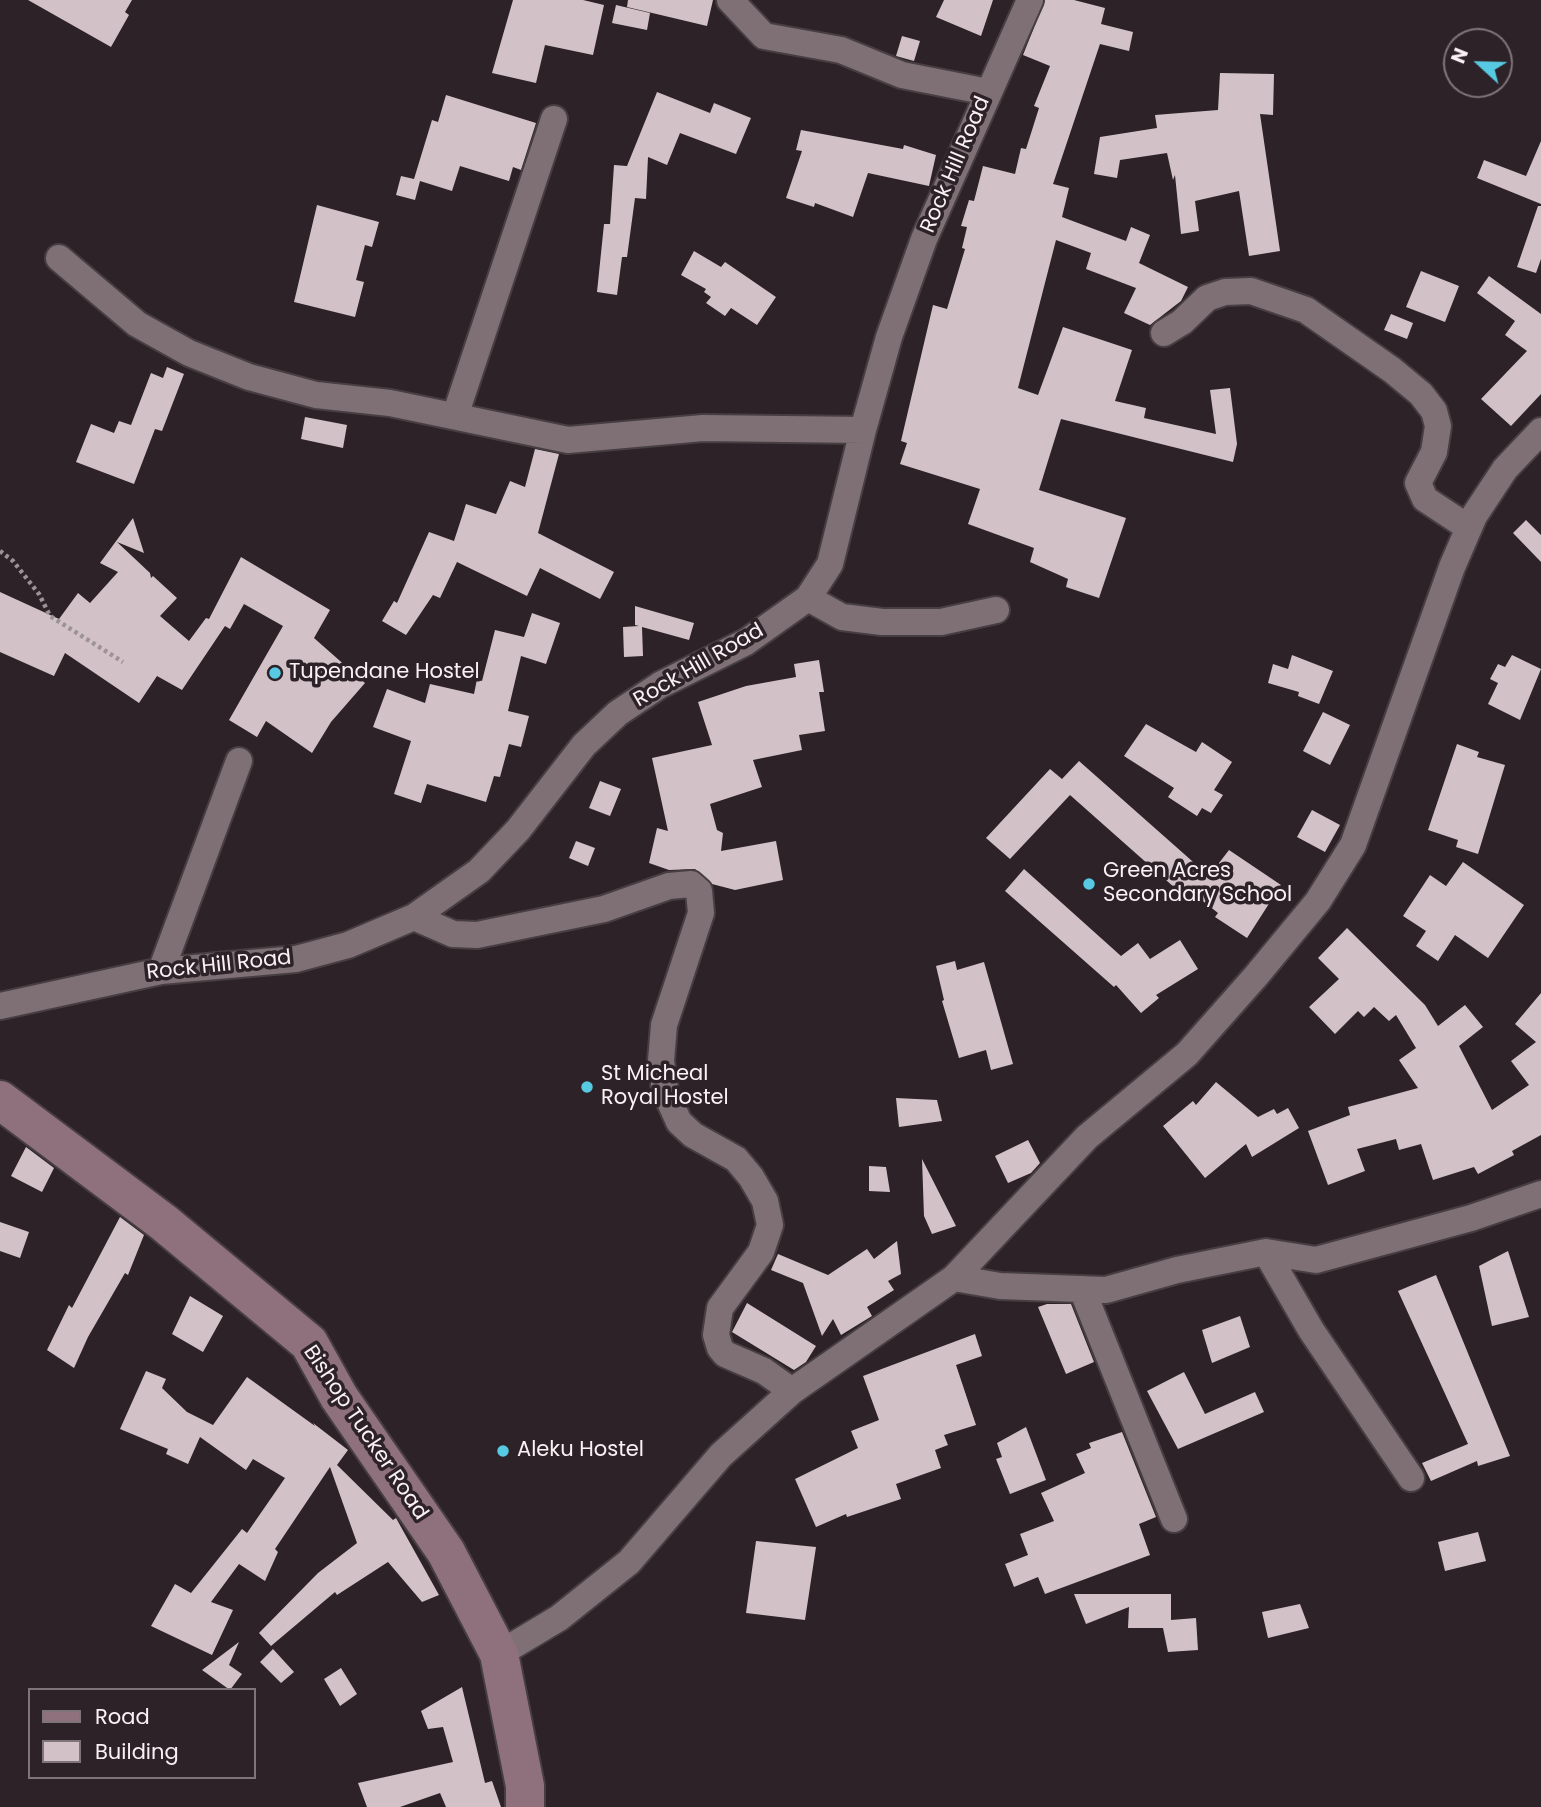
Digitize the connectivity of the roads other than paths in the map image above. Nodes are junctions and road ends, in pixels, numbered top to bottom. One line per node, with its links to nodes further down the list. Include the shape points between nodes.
1 (730, 0): 3 (street, via 764,36 841,50 902,75)
2 (1030, 0): 3 (street, Rock Hill Road)
3 (988, 92): 8 (street, Rock Hill Road, via 924,239 889,337)
4 (554, 119): 7 (street)
5 (59, 258): 7 (street, via 137,324 189,353 249,377 316,395)
6 (1164, 333): 10 (street, via 1207,298 1225,292 1251,291 1306,310 1421,394 1434,411 1438,426 1434,452 1418,483 1424,499)
7 (455, 416): 8 (street, via 568,440 702,428)
8 (863, 430): 11 (street, Rock Hill Road, via 830,564)
9 (1541, 431): 10 (street, via 1505,469)
10 (1469, 528): 20 (street, via 1353,845 1318,901 1187,1054 1087,1136)
11 (808, 598): 12 (street, via 842,617 882,622 942,622); 14 (street, Rock Hill Road, via 746,642 660,685 618,713 584,745 518,830 479,871)
12 (996, 610)
13 (239, 761): 15 (street)
14 (414, 917): 15 (street, Rock Hill Road, via 348,945 296,959); 22 (street, via 453,934 477,935 604,909 669,886 691,884 699,891 701,913 664,1025 661,1061 665,1091 679,1122 736,1159 751,1177 765,1201 771,1225 761,1252 720,1308 716,1335 720,1348)
15 (161, 971): 16 (street, Rock Hill Road)
16 (0, 1006)
17 (0, 1100): 25 (main road, Bishop Tucker Road, via 163,1222 309,1343 339,1397 446,1552)
18 (1541, 1194): 19 (street, via 1316,1260)
19 (1266, 1252): 21 (street, via 1106,1290); 23 (street, via 1311,1330)
20 (954, 1278): 21 (street, via 1000,1286); 22 (street)
21 (1082, 1289): 24 (street)
22 (792, 1391): 25 (street, via 721,1455 629,1562 558,1618)
23 (1411, 1478)
24 (1174, 1519)
25 (499, 1654): 26 (main road, Bishop Tucker Road, via 525,1786)
26 (525, 1807)

